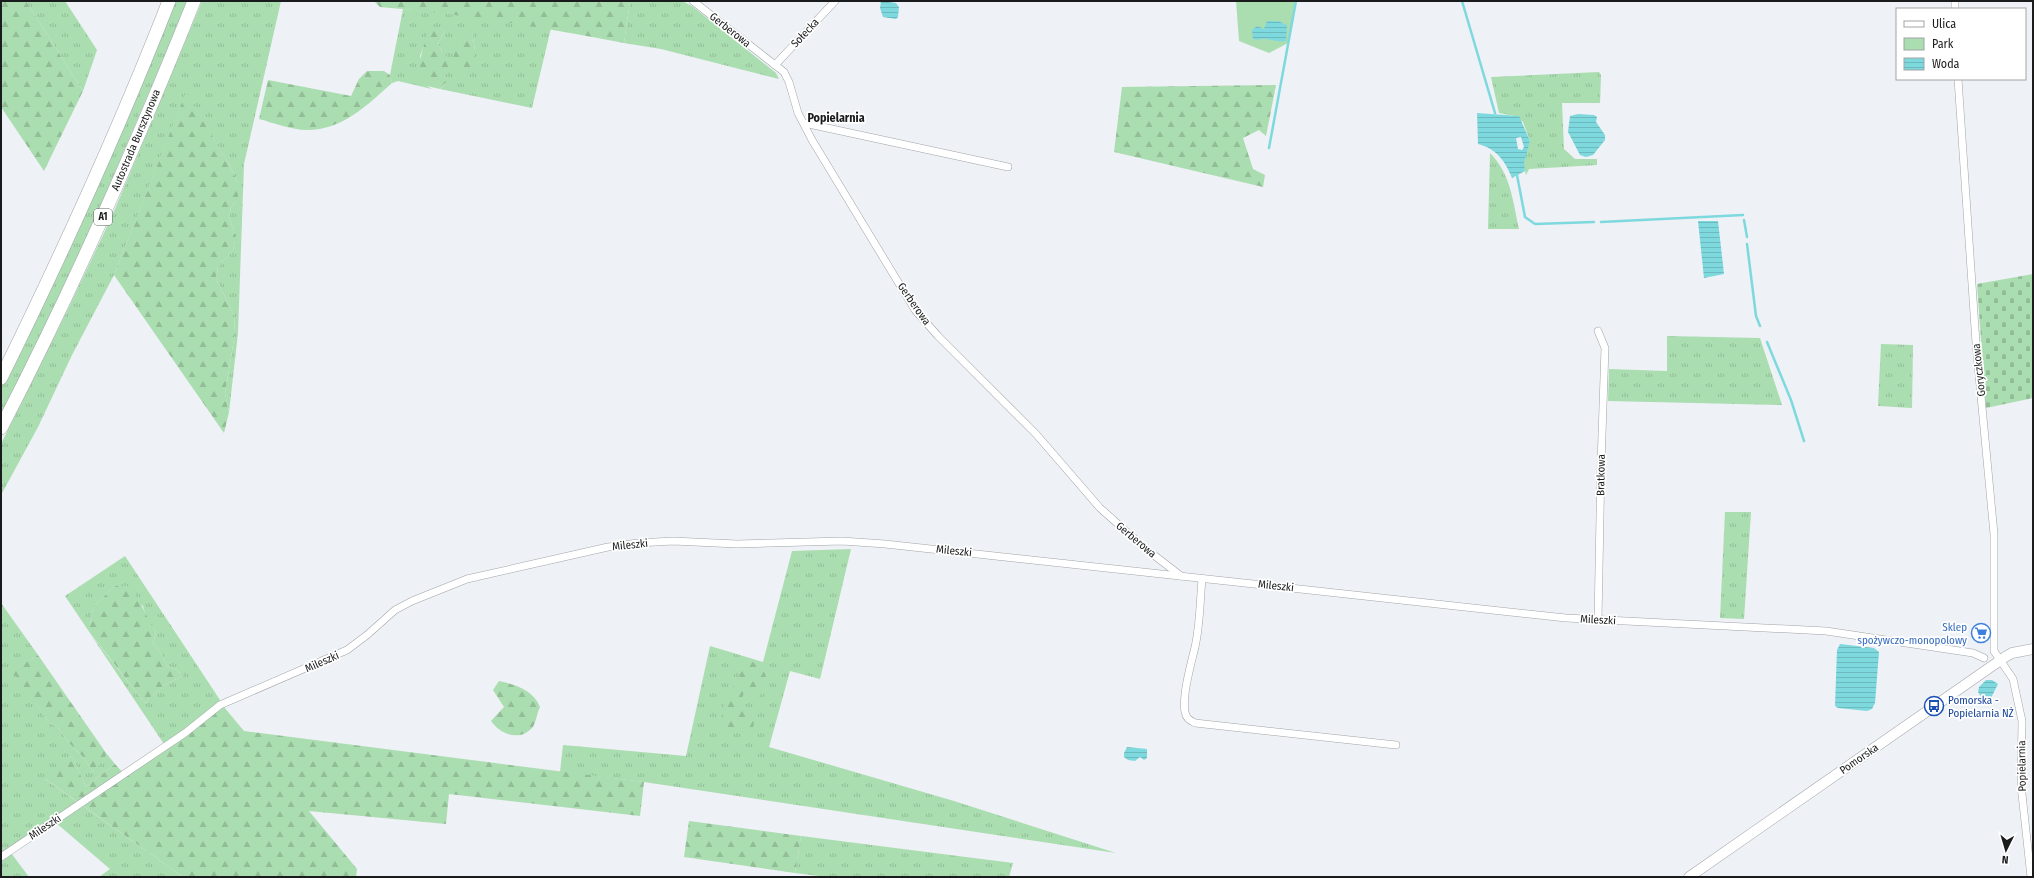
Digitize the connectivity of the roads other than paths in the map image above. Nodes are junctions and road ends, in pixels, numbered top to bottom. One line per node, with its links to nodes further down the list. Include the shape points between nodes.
1 (169, 1): 10 (highway, Autostrada Bursztynowa / A1, via 95,178)
2 (194, 1): 11 (highway, Autostrada Bursztynowa / A1, via 122,175)
3 (693, 1): 5 (street, Gerberowa)
4 (835, 1): 5 (street, Sołecka)
5 (775, 65): 7 (street, Gerberowa, via 784,72 789,82)
6 (1958, 80): 16 (street, Goryczkowa, via 1976,342 1994,534)
7 (804, 124): 8 (street); 12 (street, Gerberowa, via 916,310 938,336 1036,434 1100,508 1146,549)
8 (1008, 167)
9 (1598, 332): 14 (street, Bratkowa, via 1605,348)
10 (1, 378)
11 (1, 428)
12 (1182, 576): 13 (street, Mileszki); 21 (street, Mileszki, via 954,550 842,541 638,543 486,574 412,601 395,610 367,636 347,650 220,704 185,733)
13 (1202, 579): 14 (street, Mileszki); 20 (street, via 1197,633 1185,705 1190,720 1195,723)
14 (1598, 620): 17 (street, Mileszki, via 1826,631 1972,653)
15 (2033, 649): 18 (street, Pomorska, via 2012,653)
16 (1994, 651): 17 (street); 18 (street)
17 (1984, 658): 19 (street)
18 (2000, 660): 19 (street, Pomorska); 23 (street, Popielarnia, via 2013,679 2022,721 2021,784)
19 (1990, 667): 22 (street, Pomorska)
20 (1396, 745)
21 (1, 857)
22 (1689, 877)
23 (2031, 877)

